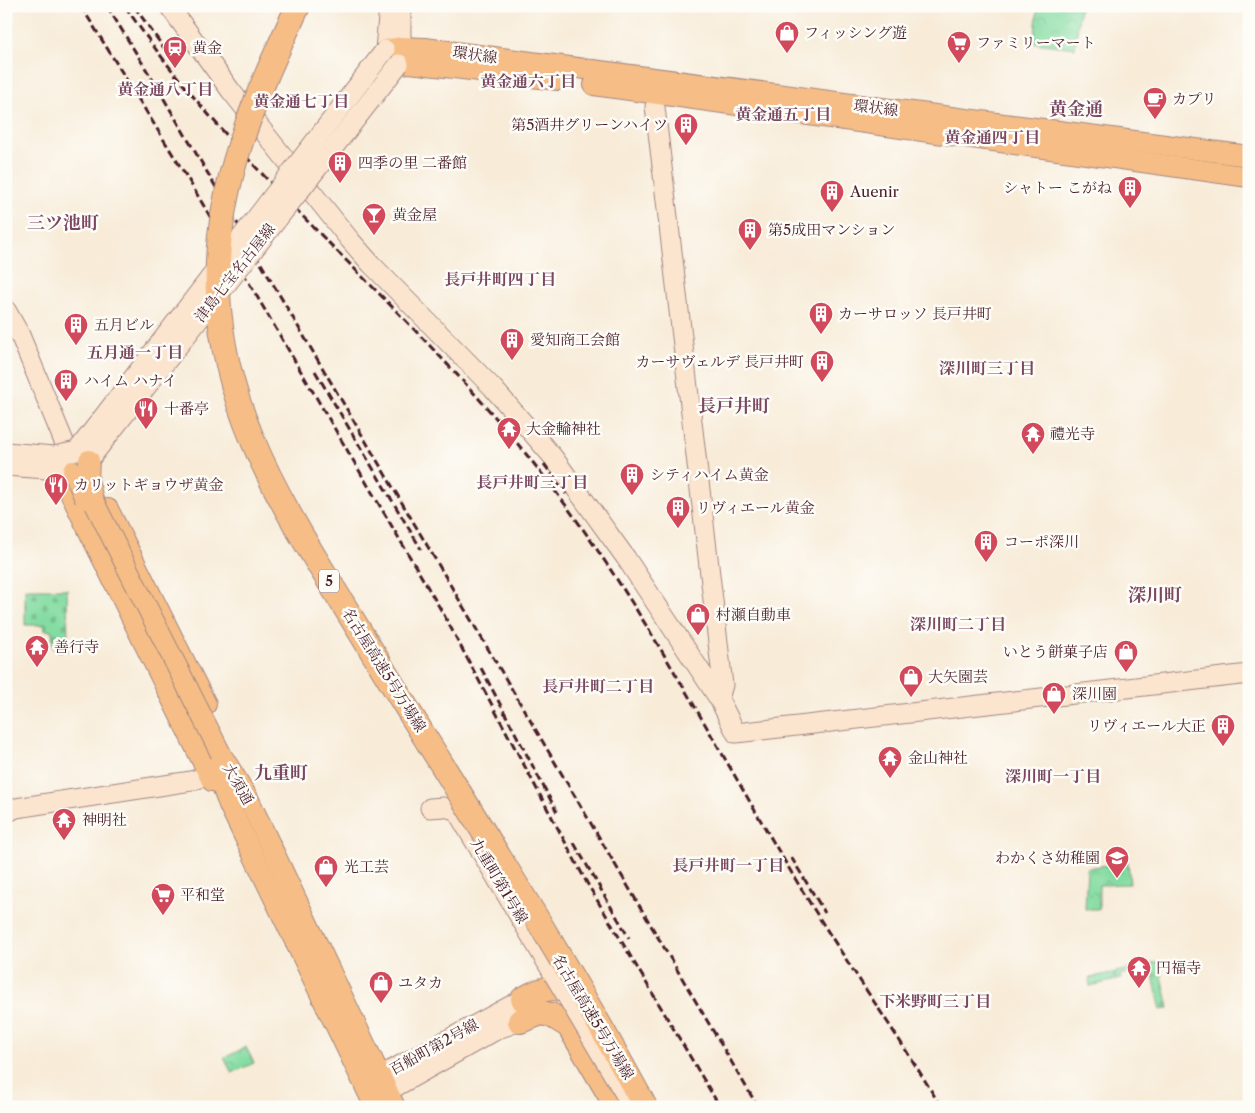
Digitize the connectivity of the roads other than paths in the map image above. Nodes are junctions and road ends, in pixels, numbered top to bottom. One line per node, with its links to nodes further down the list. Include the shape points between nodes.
1 (169, 6): 18 (street, via 231,91 360,252 494,388 553,457 594,511)
2 (282, 6): 26 (highway, 名古屋高速5号万場線 / 5, bridge, via 236,109 215,178 208,218 204,307 211,364 223,405 237,445 266,506 406,732)
3 (298, 6): 28 (highway, 名古屋高速5号万場線 / 5, bridge, via 248,117 228,186 217,290 225,359 235,398 259,456 297,528 514,884)
4 (389, 6): 6 (street)
5 (401, 6): 6 (street)
6 (395, 54): 7 (main road, 環状線, via 421,64); 13 (street, 津島七宝名古屋線, bridge)
7 (580, 76): 9 (main road, 環状線); 10 (main road, 環状線)
8 (656, 107): 18 (street, via 723,685)
9 (1249, 156)
10 (1249, 177)
11 (6, 310): 13 (street)
12 (6, 452): 13 (street, bridge)
13 (76, 458): 14 (street, bridge); 15 (main road, via 82,449 93,459 96,474); 16 (main road, via 56,458 52,472 58,484); 19 (main road, 大須通, bridge)
14 (6, 466)
15 (93, 480): 16 (main road, via 83,490); 20 (main road, via 168,623)
16 (69, 491): 19 (main road)
17 (1249, 674): 18 (street, via 736,733)
18 (720, 699)
19 (214, 763): 20 (main road, 大須通); 22 (street, via 191,781 16,808); 24 (main road, 大須通, via 229,805)
20 (248, 798): 24 (main road, 大須通)
21 (437, 808): 27 (street, 九重町第1号線, bridge, via 456,810)
22 (6, 813)
23 (522, 1010): 24 (street, 百船町第2号線, via 498,1029); 25 (highway, via 551,1015 569,1026); 29 (highway, via 542,989 565,988 582,997 628,1063)
24 (381, 1095)
25 (617, 1107)
26 (628, 1107)
27 (632, 1107)
28 (645, 1107)
29 (653, 1107)

